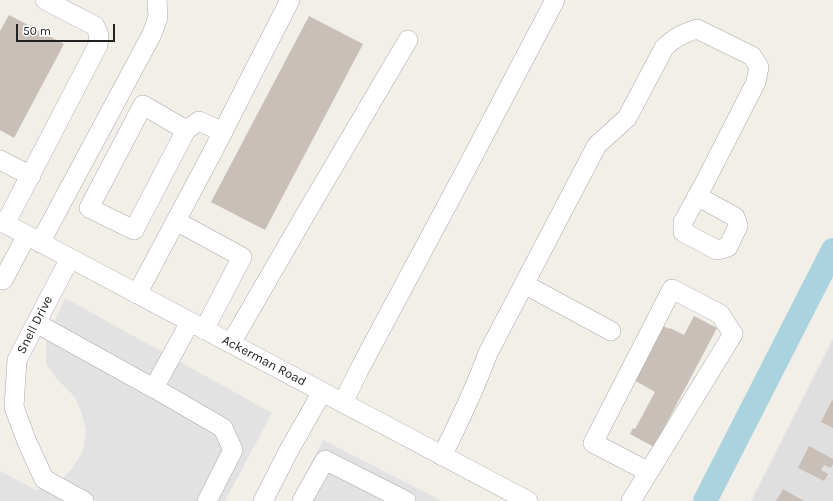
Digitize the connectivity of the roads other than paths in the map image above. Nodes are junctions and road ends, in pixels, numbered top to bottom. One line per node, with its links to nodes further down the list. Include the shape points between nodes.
1 (45, 0): 9 (street, via 95,26 100,35 98,45)
2 (157, 0): 13 (street, via 158,17 152,34)
3 (290, 0): 7 (street)
4 (555, 0): 24 (street)
5 (408, 40): 21 (street)
6 (186, 130): 6 (street, via 134,230 89,208 143,105); 7 (street, via 199,121)
7 (223, 132): 11 (street)
8 (0, 160): 9 (street)
9 (31, 176): 12 (street)
10 (697, 196): 16 (street, via 756,82 759,67 752,56 697,29 680,35 664,48 627,118 597,145)
11 (176, 220): 17 (street); 19 (street, via 242,257)
12 (3, 223): 13 (street, Ackerman Road)
13 (33, 239): 14 (street, Ackerman Road); 15 (street, via 3,280)
14 (70, 258): 17 (street, Ackerman Road); 18 (street, Snell Drive)
15 (0, 278)
16 (524, 284): 20 (street); 25 (street, via 488,353)
17 (137, 294): 19 (street, Ackerman Road)
18 (36, 323): 22 (street); 28 (street, Snell Drive, via 17,360 14,407 44,479)
19 (197, 326): 21 (street, Ackerman Road); 22 (street)
20 (611, 331)
21 (231, 343): 23 (street, Ackerman Road)
22 (155, 389): 29 (street, via 223,428 233,450)
23 (322, 392): 24 (street, Ackerman Road); 30 (street)
24 (342, 403): 25 (street, Ackerman Road)
25 (442, 456): 27 (street, Ackerman Road)
26 (649, 472): 26 (street, via 733,334 720,314 672,289 593,443); 33 (street)
27 (522, 500)
28 (84, 501)
29 (207, 501)
30 (263, 501)
31 (302, 501): 32 (street, via 325,460)
32 (406, 501)
33 (631, 501)

